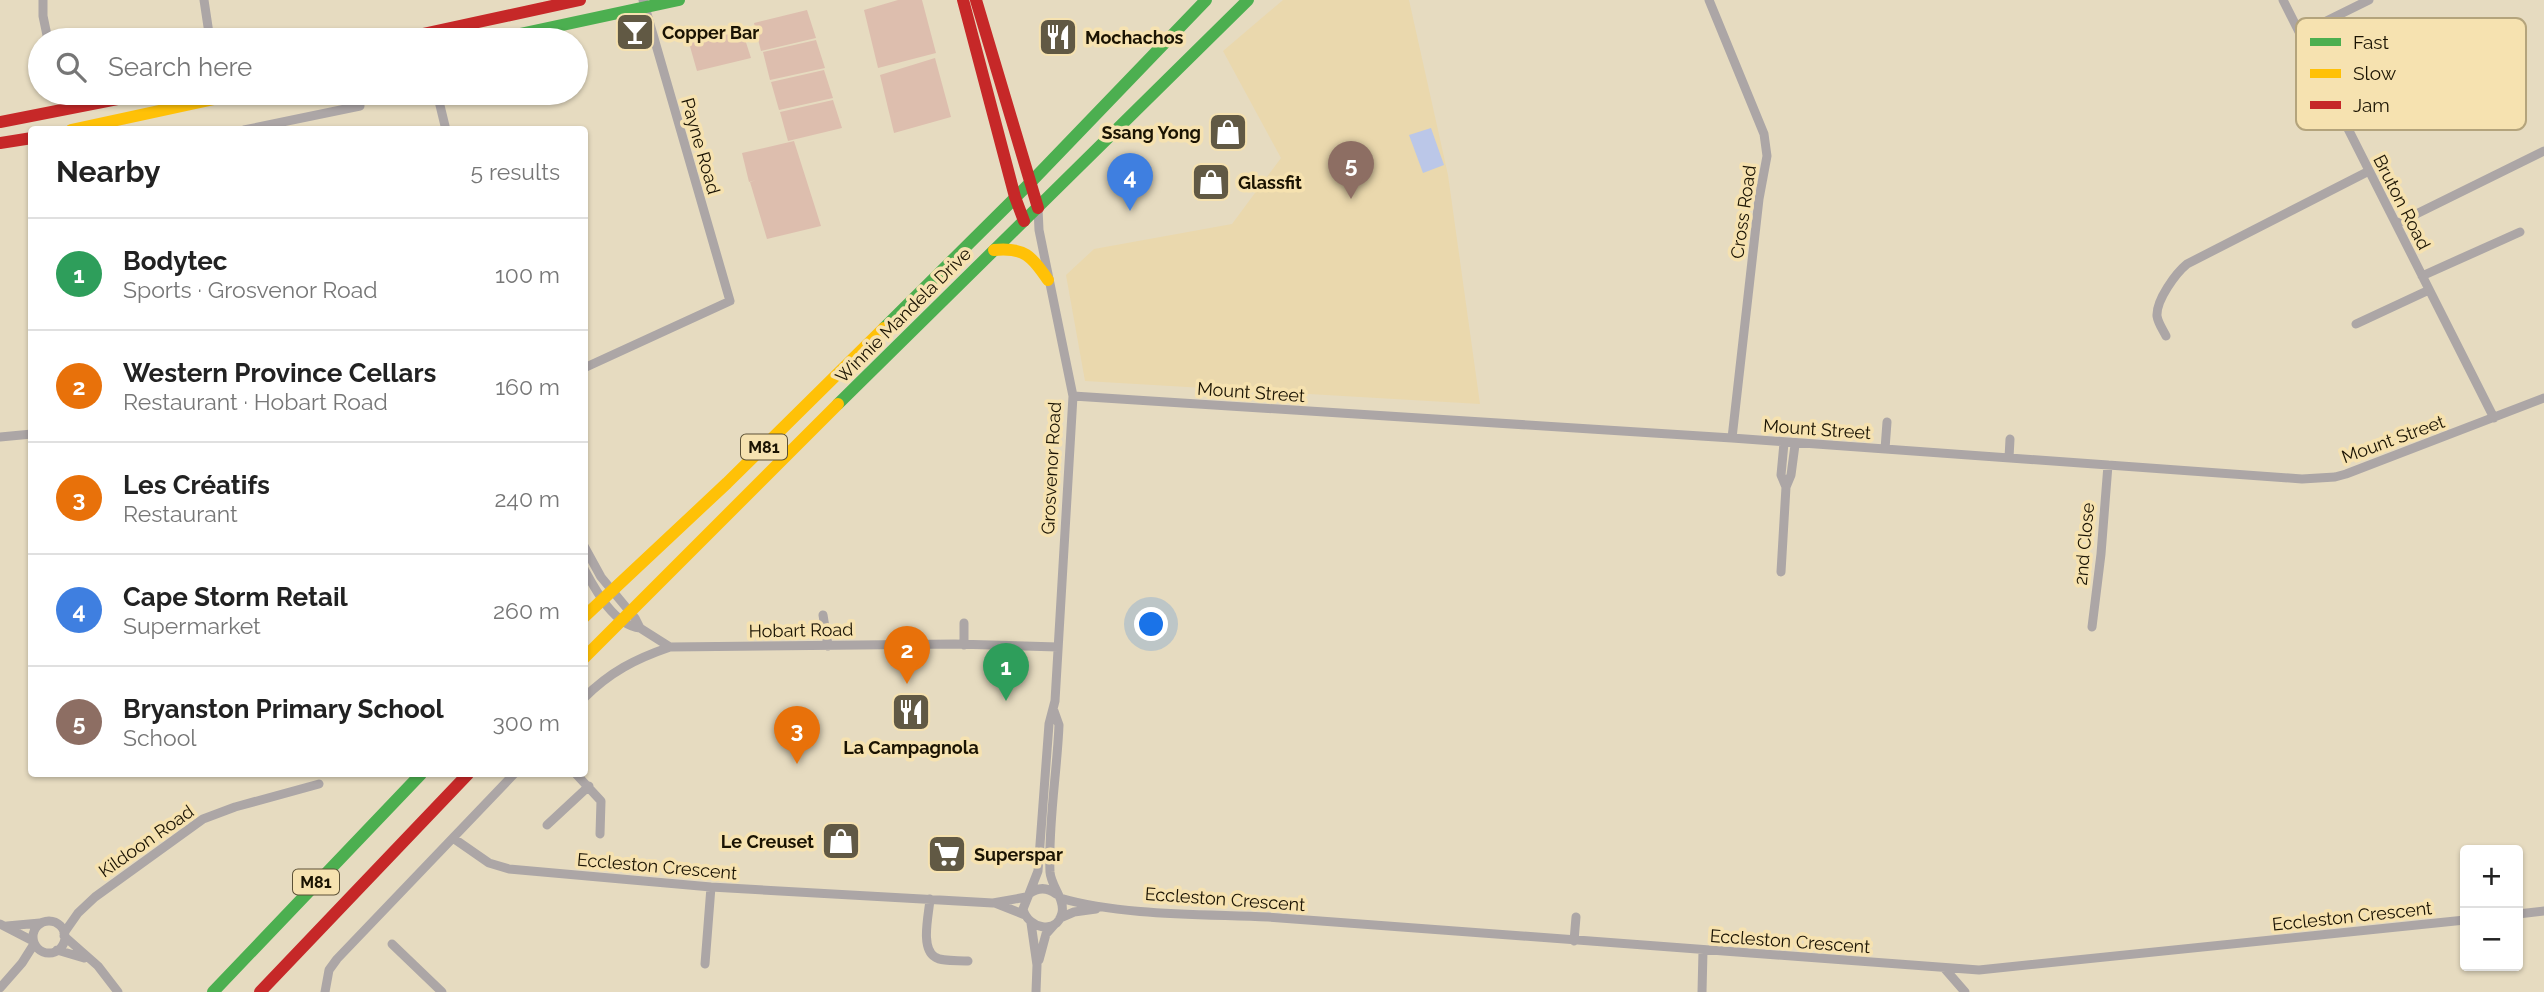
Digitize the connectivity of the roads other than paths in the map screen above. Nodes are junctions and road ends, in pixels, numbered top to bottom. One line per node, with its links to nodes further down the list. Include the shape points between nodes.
1 (43, 0): 16 (street)
2 (204, 0): 17 (street)
3 (580, 0): 18 (main road)
4 (679, 0): 13 (main road)
5 (963, 0): 37 (main road)
6 (976, 0): 36 (main road, Grosvenor Road)
7 (1206, 0): 20 (main road, Winnie Mandela Drive / M81)
8 (1217, 0): 20 (main road)
9 (1248, 0): 38 (main road, Winnie Mandela Drive / M81)
10 (1709, 0): 56 (street, Cross Road, via 1764,134 1767,156)
11 (2283, 0): 15 (street, Bruton Road)
12 (2369, 0): 14 (street)
13 (644, 4): 19 (main road); 49 (street, Payne Road, via 730,301)
14 (2332, 18)
15 (2296, 26)
16 (46, 28)
17 (208, 28)
18 (463, 28)
19 (543, 28)
20 (1160, 49): 36 (main road, Winnie Mandela Drive / M81)
21 (87, 105): 26 (main road)
22 (187, 105): 27 (main road)
23 (441, 105): 30 (street)
24 (360, 106): 25 (street)
25 (302, 117): 28 (street); 29 (street)
26 (0, 122)
27 (89, 126)
28 (262, 126)
29 (303, 126)
30 (445, 126)
31 (2348, 130): 35 (street, Bruton Road)
32 (28, 139): 33 (main road)
33 (0, 143)
34 (2544, 151): 40 (street)
35 (2369, 171): 40 (street, Bruton Road); 48 (street, via 2188,264 2158,306)
36 (1029, 184): 37 (main road, Winnie Mandela Drive / M81); 38 (main road, Grosvenor Road)
37 (1015, 197): 39 (main road); 67 (main road, Winnie Mandela Drive / M81)
38 (1038, 208): 39 (main road, Winnie Mandela Drive / M81); 41 (street, Grosvenor Road)
39 (1024, 221): 41 (street); 43 (main road, Winnie Mandela Drive / M81)
40 (2396, 223): 44 (street, Bruton Road)
41 (1039, 230): 45 (street, Grosvenor Road)
42 (2520, 232): 44 (street)
43 (993, 250): 45 (main road, via 1026,252); 70 (main road, Winnie Mandela Drive / M81)
44 (2423, 276): 46 (street, Bruton Road)
45 (1048, 280): 50 (street, Grosvenor Road)
46 (2430, 290): 47 (street); 52 (street, Bruton Road)
47 (2356, 324)
48 (2165, 336)
49 (588, 366)
50 (1073, 396): 56 (street, Mount Street); 76 (street, Grosvenor Road)
51 (2544, 398): 52 (street, Mount Street)
52 (2494, 418): 62 (street, Mount Street, via 2335,477 2223,475)
53 (1887, 422): 60 (street)
54 (28, 434): 55 (street)
55 (0, 437)
56 (1732, 439): 58 (street, Mount Street)
57 (2010, 439): 61 (street)
58 (1784, 443): 59 (street, Mount Street); 63 (street)
59 (1795, 445): 60 (street, Mount Street); 63 (street)
60 (1885, 449): 61 (street, Mount Street)
61 (2009, 458): 62 (street, Mount Street)
62 (2108, 465): 72 (street, 2nd Close)
63 (1786, 487): 65 (street)
64 (588, 555): 67 (street)
65 (1781, 572)
66 (588, 574): 67 (street)
67 (607, 596): 68 (main road, Winnie Mandela Drive / M81); 70 (street)
68 (588, 613)
69 (823, 615): 74 (street)
70 (626, 616): 75 (street, via 630,627 640,628); 77 (main road, Winnie Mandela Drive / M81)
71 (964, 623): 73 (street)
72 (2092, 627)
73 (964, 645): 74 (street, Hobart Road); 76 (street, Hobart Road)
74 (828, 646): 75 (street, Hobart Road)
75 (670, 647): 78 (street, Hobart Road, via 628,663)
76 (1058, 647): 79 (street, Grosvenor Road)
77 (588, 655)
78 (588, 694)
79 (1054, 711): 90 (street, Grosvenor Road, via 1048,724 1038,871); 91 (street, Grosvenor Road, via 1059,725 1050,868)
80 (418, 777): 120 (main road, M81)
81 (465, 777): 121 (main road, M81)
82 (511, 777): 88 (street)
83 (579, 777): 85 (street)
84 (319, 784): 96 (street, Kildoon Road, via 203,819)
85 (589, 786): 86 (street); 87 (street, via 601,801)
86 (547, 825)
87 (600, 834)
88 (453, 838): 89 (street, Eccleston Crescent, via 489,863 509,869); 122 (street, via 337,959 329,970)
89 (711, 887): 92 (street, Eccleston Crescent); 113 (street)
90 (1028, 896): 91 (street, via 1040,888); 93 (street, Eccleston Crescent); 99 (street, via 1023,909)
91 (1058, 896): 94 (street, Eccleston Crescent); 100 (street, via 1062,904)
92 (930, 899): 93 (street, Eccleston Crescent); 112 (street, via 928,949 933,957)
93 (993, 903): 99 (street, Eccleston Crescent)
94 (1112, 907): 100 (street, Eccleston Crescent); 106 (street, Eccleston Crescent)
95 (2544, 911): 97 (street)
96 (78, 913): 102 (street, Kildoon Road); 105 (street, Kildoon Road)
97 (2523, 914)
98 (1576, 917): 106 (street)
99 (1028, 919): 100 (street, via 1040,927); 114 (street)
100 (1058, 919): 114 (street, via 1046,934)
101 (2460, 921): 116 (street, Eccleston Crescent, via 1979,970)
102 (55, 922): 103 (street); 105 (street)
103 (40, 923): 104 (street); 107 (street)
104 (3, 925): 107 (street)
105 (64, 935): 109 (street); 115 (street)
106 (1574, 941): 110 (street, Eccleston Crescent)
107 (34, 943): 111 (street); 117 (street)
108 (392, 944): 123 (street)
109 (57, 950): 111 (street); 115 (street)
110 (1703, 951): 116 (street, Eccleston Crescent); 125 (street)
111 (45, 952): 117 (street)
112 (968, 961)
113 (705, 964)
114 (1037, 965): 124 (street)
115 (98, 967): 119 (street)
116 (1945, 969): 126 (street)
117 (17, 970): 118 (street)
118 (0, 988)
119 (118, 992)
120 (213, 992)
121 (260, 992)
122 (325, 992)
123 (442, 992)
124 (1036, 992)
125 (1702, 992)
126 (1965, 992)

